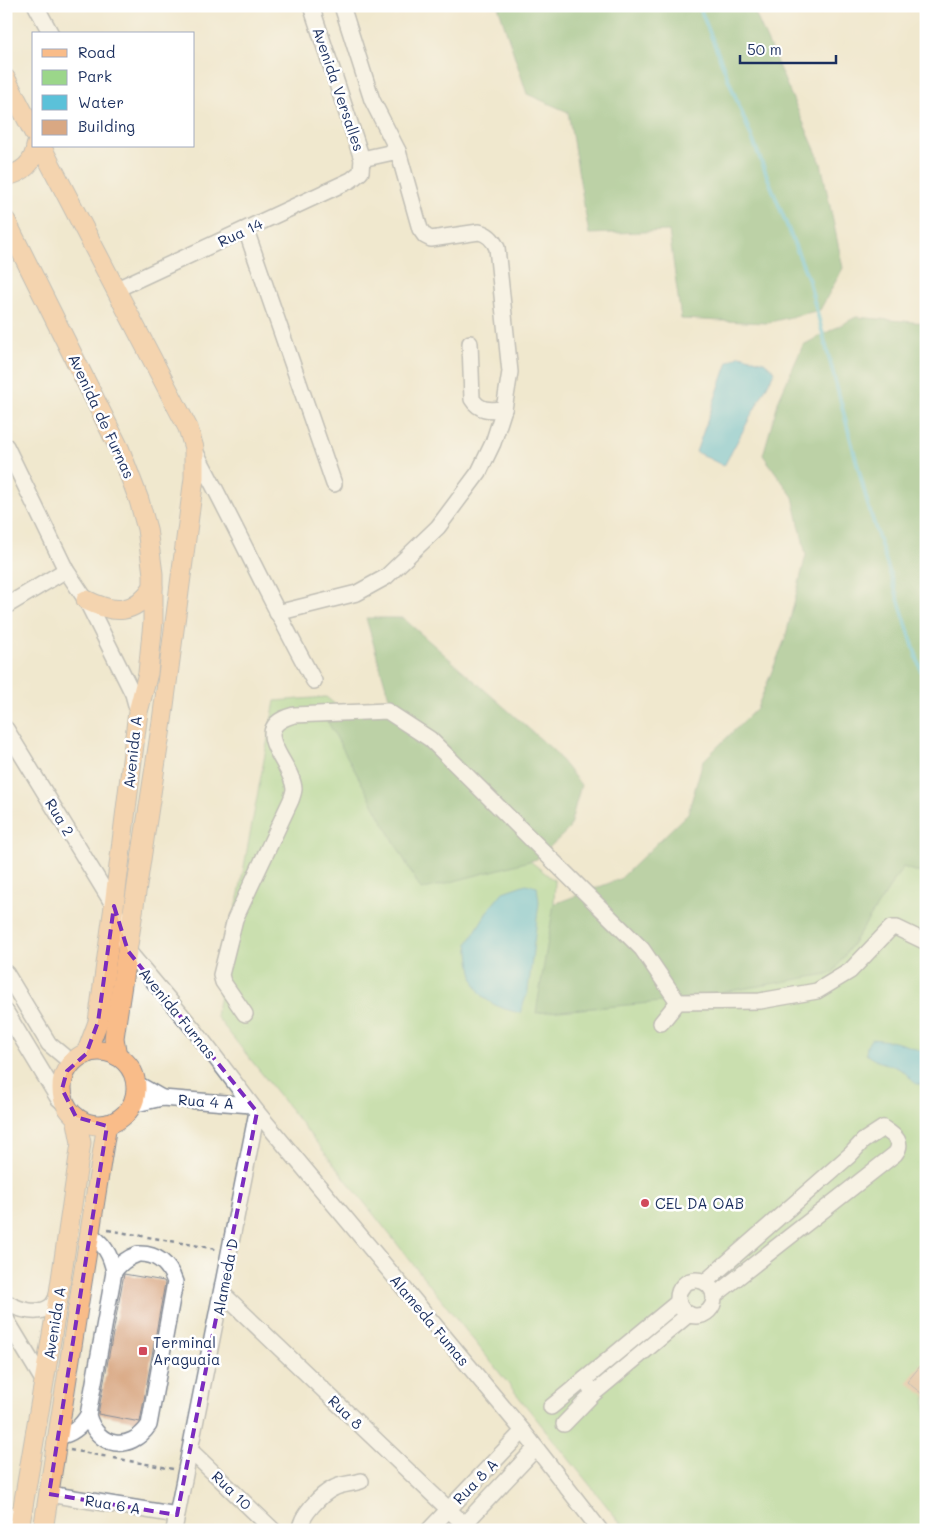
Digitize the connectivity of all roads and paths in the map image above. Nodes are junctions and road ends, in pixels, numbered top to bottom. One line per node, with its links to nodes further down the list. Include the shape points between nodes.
1 (36, 6): 4 (street)
2 (311, 6): 10 (street, Avenida Versalles)
3 (342, 6): 9 (street, via 372,100)
4 (50, 32)
5 (6, 80): 6 (main road)
6 (32, 129)
7 (36, 148): 11 (main road, via 34,156 22,170)
8 (42, 148): 14 (main road)
9 (398, 151): 10 (street, Rua 14); 16 (street, via 420,229 425,236 431,239 479,232 490,237 497,248 510,372)
10 (362, 165): 13 (street, Rua 14, via 351,180)
11 (6, 176)
12 (6, 220): 23 (main road, Avenida de Furnas, via 124,458 147,529)
13 (246, 230): 14 (street, Rua 14); 20 (street)
14 (117, 289): 18 (main road, via 188,428)
15 (470, 343): 16 (street, via 472,399 482,409)
16 (504, 409): 26 (street, via 493,443 478,472 438,527 386,578 357,593)
17 (6, 446): 22 (street, Avenida A)
18 (194, 448): 19 (main road); 21 (street)
19 (194, 478): 21 (street); 32 (main road, Avenida A)
20 (334, 484)
21 (224, 504): 26 (street)
22 (66, 570): 24 (street, Avenida A); 25 (street)
23 (153, 587): 24 (main road, via 141,601 122,610 103,608); 28 (main road, Avenida de Furnas, via 148,673)
24 (86, 600): 28 (street, Avenida A, via 133,694)
25 (6, 606)
26 (277, 613): 27 (street)
27 (314, 681)
28 (138, 712): 30 (main road, Avenida A)
29 (6, 729): 30 (street, Rua 2)
30 (114, 906): 32 (street, Avenida Furnas); 39 (main road, Avenida A, via 98,1022)
31 (926, 942): 34 (street, via 897,928 890,928 850,971 817,991 760,1002)
32 (128, 951): 38 (main road, Avenida A, via 114,1038); 43 (street, Avenida Furnas)
33 (6, 973): 39 (street, via 49,1044)
34 (678, 1002): 36 (street, via 642,949 430,739 387,711 294,715 275,725 272,732 274,742 294,788 235,919 221,975); 37 (street)
35 (6, 1012): 44 (street, via 58,1098)
36 (245, 1014)
37 (661, 1023)
38 (117, 1056): 39 (main road, via 102,1051); 40 (main road, via 133,1072)
39 (79, 1058): 44 (main road, via 67,1071 62,1089)
40 (136, 1084): 41 (street, Rua 4 A); 42 (main road)
41 (162, 1098): 42 (street, Rua 4 A); 43 (street, Rua 4 A)
42 (132, 1105): 45 (main road, via 126,1114)
43 (254, 1108): 51 (street, Alameda D); 63 (street, Alameda Fumas)
44 (72, 1112): 45 (main road, via 87,1123); 50 (main road, Avenida A, via 81,1143)
45 (107, 1124): 46 (main road, Avenida A)
46 (95, 1232): 47 (path); 48 (street, via 110,1256); 64 (main road, Avenida A)
47 (219, 1250)
48 (114, 1272): 61 (street); 61 (street, via 128,1258 148,1254 166,1264 175,1282 151,1415 143,1434 125,1443 106,1441 90,1425)
49 (705, 1282): 52 (street); 52 (street, via 863,1141 883,1128 900,1142 900,1149 895,1154); 54 (street, via 688,1282 680,1290)
50 (59, 1293): 53 (street, via 53,1304 38,1310 30,1311); 58 (main road, Avenida A)
51 (222, 1293): 66 (street, Alameda D); 71 (street, Rua 8)
52 (714, 1296): 55 (street, via 706,1312 695,1316)
53 (6, 1302)
54 (678, 1302): 55 (street); 57 (street)
55 (689, 1314): 59 (street)
56 (6, 1319): 58 (street)
57 (585, 1379): 59 (street); 60 (street)
58 (44, 1382): 70 (main road, Avenida A)
59 (593, 1394): 62 (street)
60 (551, 1407)
61 (88, 1415): 64 (street)
62 (564, 1424)
63 (522, 1431): 65 (street, Alameda Fumas); 71 (street, Rua 8 A)
64 (62, 1443): 67 (path); 69 (main road, Avenida A)
65 (536, 1448): 74 (street, Rua 8 A); 80 (street, Alameda Fumas)
66 (191, 1451): 73 (street, Alameda D); 77 (street, Rua 10)
67 (173, 1469)
68 (361, 1481): 78 (street, via 334,1488 312,1506 301,1520)
69 (49, 1494): 73 (street, Rua 6 A); 76 (main road, Avenida A)
70 (22, 1510): 72 (street); 75 (main road, Avenida A)
71 (447, 1510): 74 (street, Rua 8); 79 (street, Rua 8 A)
72 (6, 1520)
73 (176, 1522)
74 (464, 1528)
75 (19, 1530)
76 (43, 1530)
77 (273, 1530)
78 (300, 1530)
79 (428, 1530)
80 (600, 1530)

